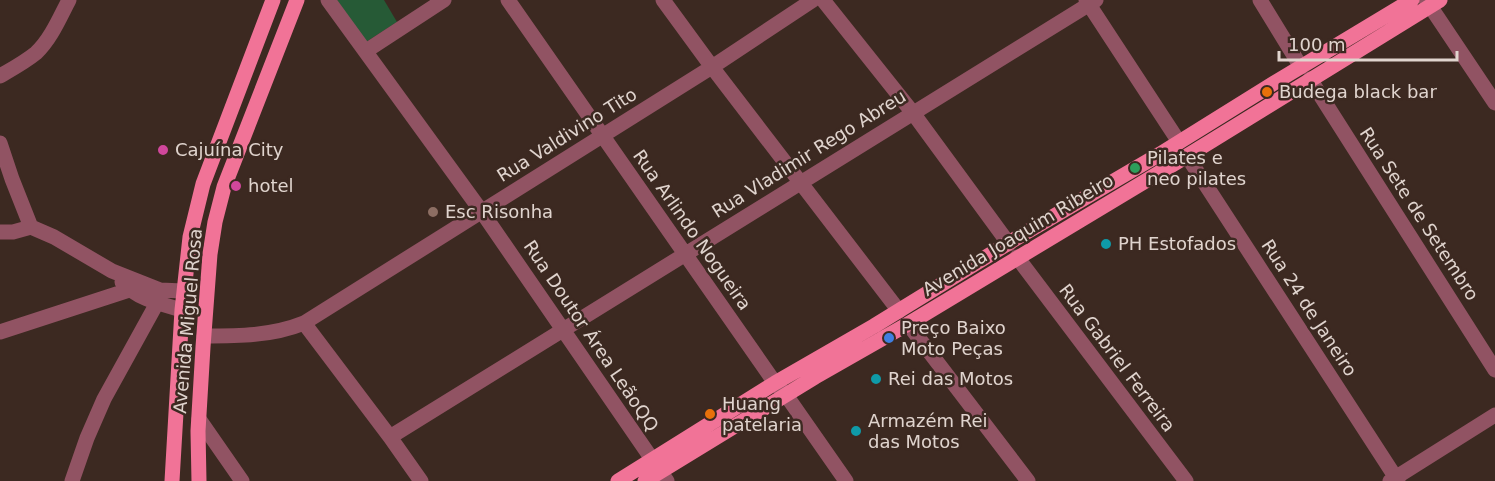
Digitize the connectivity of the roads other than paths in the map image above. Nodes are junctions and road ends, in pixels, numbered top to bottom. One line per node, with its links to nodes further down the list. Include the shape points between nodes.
1 (69, 0): 17 (street, via 38,51)
2 (273, 0): 33 (main road, Avenida Miguel Rosa, via 203,184 190,237)
3 (297, 0): 41 (main road, Avenida Miguel Rosa, via 224,187 210,254)
4 (328, 0): 14 (street, Rua Doutor Área LeãoQQ)
5 (444, 0): 14 (street)
6 (508, 0): 20 (street, Rua Arlindo Nogueira)
7 (663, 0): 15 (street)
8 (813, 0): 15 (street, Rua Valdivino Tito)
9 (823, 0): 19 (street)
10 (1260, 0): 16 (street, Rua Sete de Setembro)
11 (1412, 0): 16 (main road, Avenida Joaquim Ribeiro)
12 (1090, 1): 19 (street, Rua Vladimir Rego Abreu); 21 (street)
13 (1432, 2): 16 (main road, Avenida Joaquim Ribeiro); 18 (street)
14 (366, 51): 25 (street, Rua Doutor Área LeãoQQ)
15 (712, 67): 20 (street, Rua Valdivino Tito); 24 (street)
16 (1305, 73): 21 (main road, Avenida Joaquim Ribeiro, via 1284,76); 23 (main road, Avenida Joaquim Ribeiro); 42 (street, Rua Sete de Setembro)
17 (0, 76)
18 (1495, 103)
19 (913, 113): 24 (street, Rua Vladimir Rego Abreu); 28 (street)
20 (603, 136): 25 (street, Rua Valdivino Tito); 29 (street, Rua Arlindo Nogueira)
21 (1179, 142): 28 (main road, Avenida Joaquim Ribeiro)
22 (0, 143): 26 (street)
23 (1187, 156): 30 (main road, Avenida Joaquim Ribeiro); 49 (street, Rua 24 de Janeiro)
24 (801, 182): 29 (street, Rua Vladimir Rego Abreu); 36 (street)
25 (482, 212): 37 (street, Rua Valdivino Tito); 39 (street, Rua Doutor Área LeãoQQ)
26 (31, 227): 27 (street); 31 (street)
27 (0, 232)
28 (1009, 244): 36 (main road, Avenida Joaquim Ribeiro)
29 (685, 254): 39 (street, Rua Vladimir Rego Abreu); 43 (street, Rua Arlindo Nogueira)
30 (1017, 257): 38 (main road, Avenida Joaquim Ribeiro); 59 (street, Rua Gabriel Ferreira)
31 (112, 271): 32 (street); 34 (street)
32 (129, 290): 34 (street); 40 (street)
33 (183, 291): 34 (street); 35 (main road, Avenida Miguel Rosa)
34 (159, 296): 35 (street); 50 (street, via 104,399)
35 (182, 310): 51 (main road, Avenida Miguel Rosa)
36 (899, 311): 43 (main road, Avenida Joaquim Ribeiro)
37 (304, 323): 41 (street, Rua Valdivino Tito, via 277,332); 47 (street)
38 (908, 324): 44 (main road, Avenida Joaquim Ribeiro); 58 (street)
39 (563, 330): 47 (street, Rua Vladimir Rego Abreu); 48 (street, Rua Doutor Área LeãoQQ)
40 (0, 332)
41 (204, 336): 46 (main road, Avenida Miguel Rosa)
42 (1495, 370)
43 (775, 383): 44 (street, Rua Arlindo Nogueira); 48 (main road, Avenida Joaquim Ribeiro)
44 (786, 395): 48 (main road, Avenida Joaquim Ribeiro); 57 (street, Rua Arlindo Nogueira)
45 (1495, 414): 49 (street)
46 (199, 419): 52 (main road, Avenida Miguel Rosa); 53 (street)
47 (390, 437): 54 (street)
48 (660, 471): 55 (main road, Avenida Joaquim Ribeiro); 56 (main road, Avenida Joaquim Ribeiro)
49 (1395, 480)
50 (72, 481)
51 (172, 481)
52 (199, 481)
53 (242, 481)
54 (421, 481)
55 (618, 481)
56 (645, 481)
57 (846, 481)
58 (1028, 481)
59 (1186, 481)

